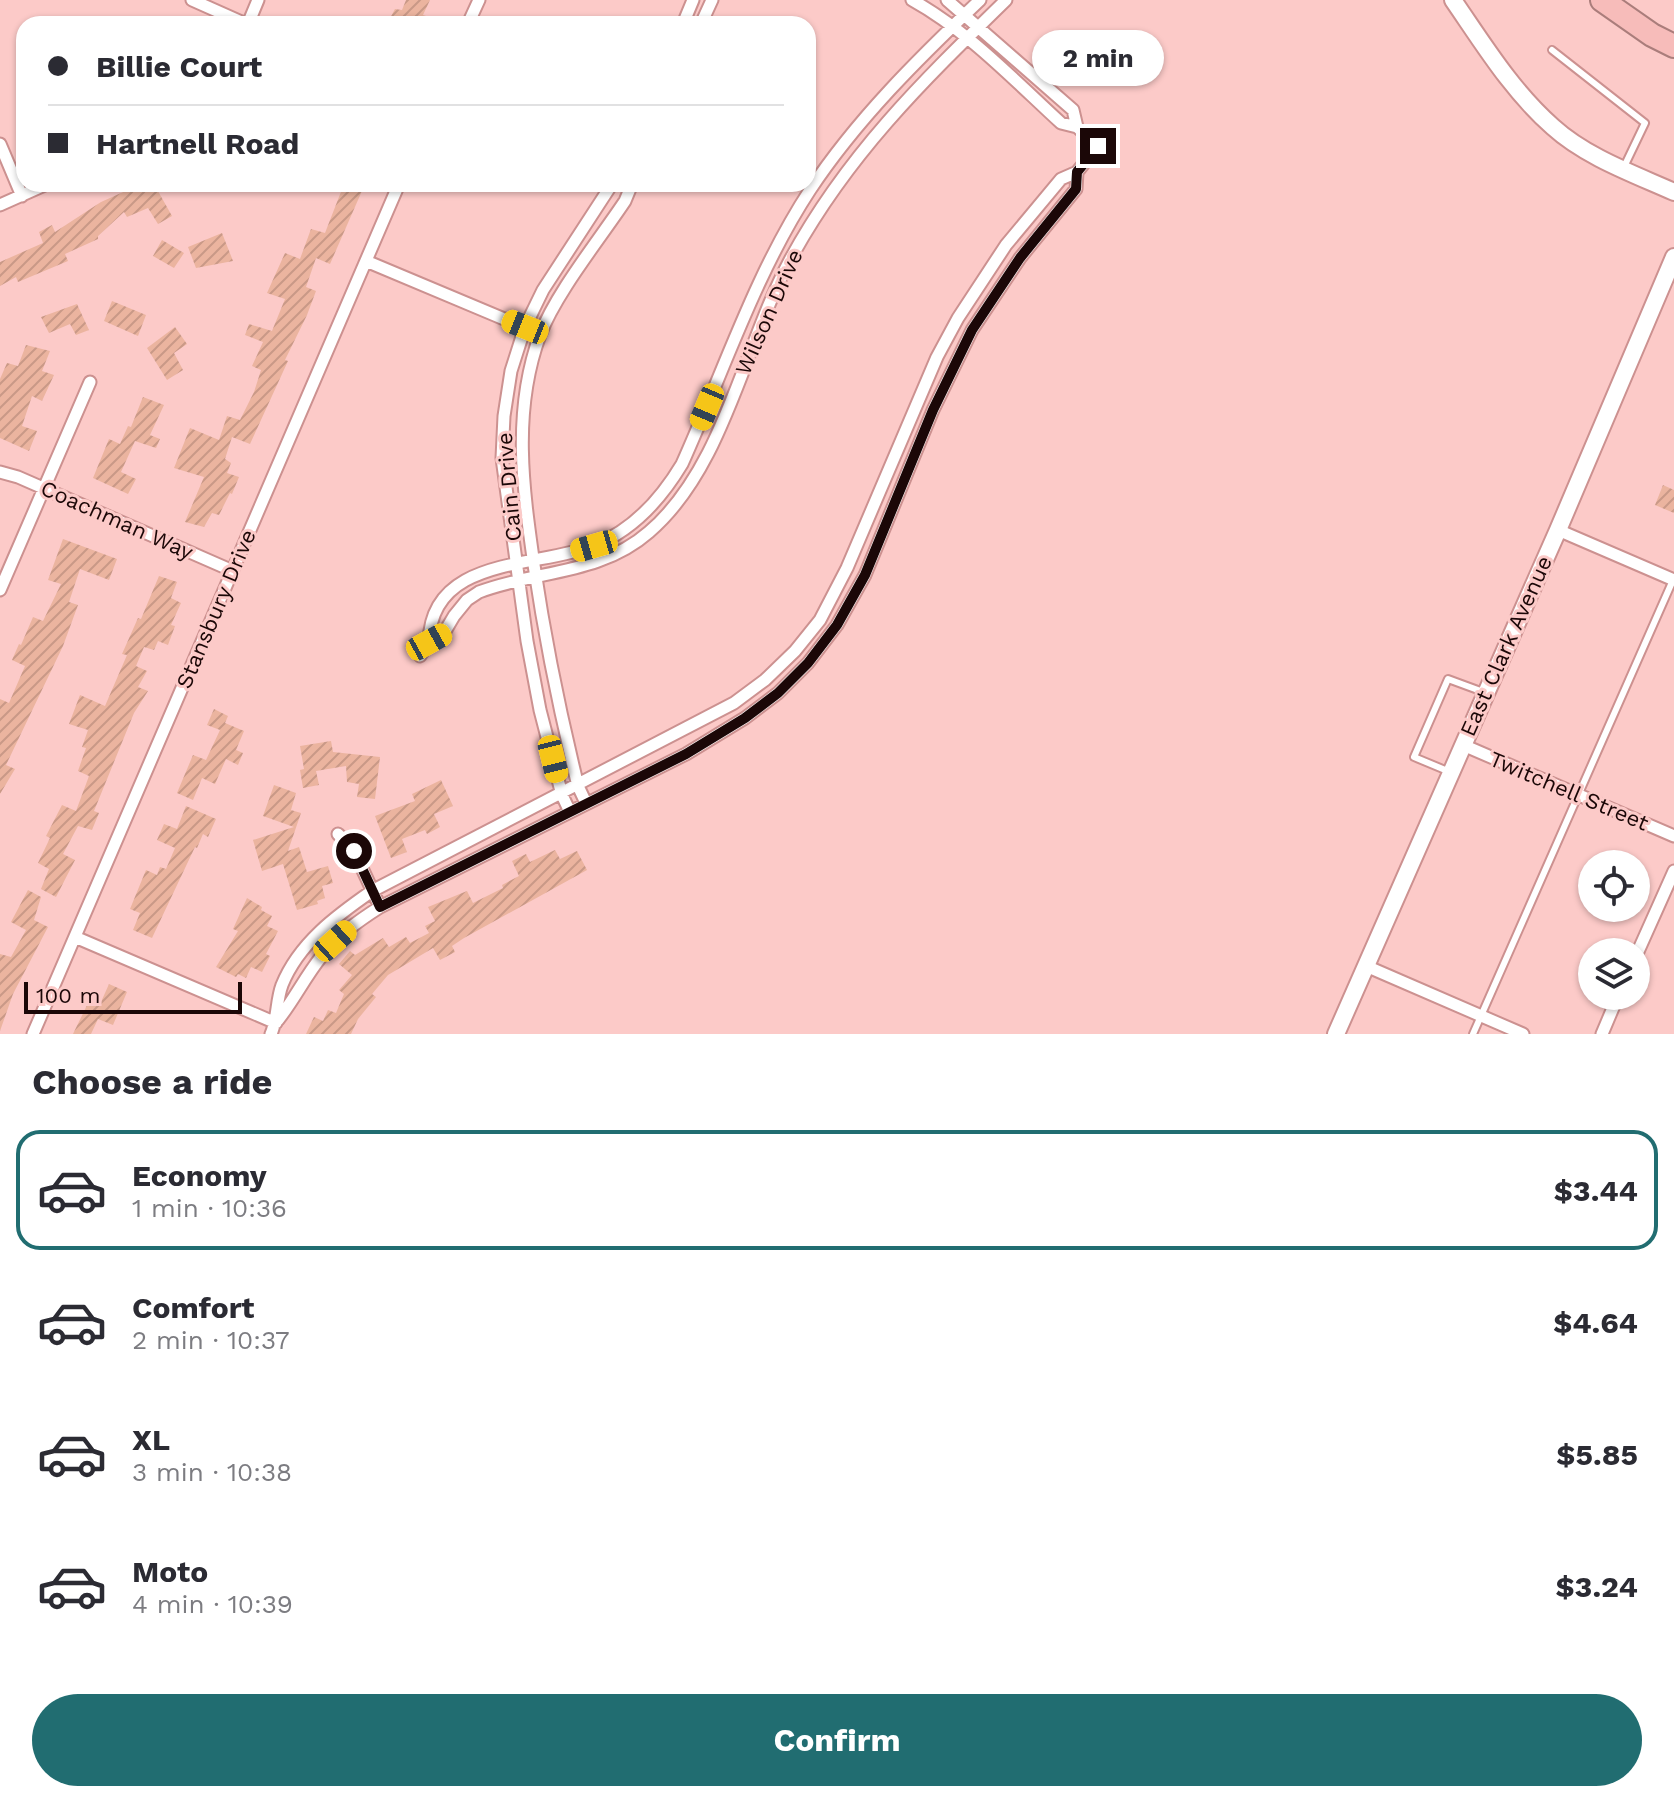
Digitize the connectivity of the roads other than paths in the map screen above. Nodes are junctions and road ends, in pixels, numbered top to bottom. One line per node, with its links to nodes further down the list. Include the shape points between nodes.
1 (192, 0): 9 (street)
2 (912, 0): 10 (street)
3 (947, 0): 8 (street)
4 (980, 0): 8 (street, Wilson Drive)
5 (1006, 0): 11 (street, Wilson Drive)
6 (1453, 0): 17 (main road, via 1504,75 1555,129)
7 (1602, 0): 13 (highway)
8 (964, 15): 10 (street, Wilson Drive); 11 (street)
9 (229, 16)
10 (952, 26): 12 (street); 20 (street, Wilson Drive, via 882,99)
11 (978, 27): 12 (street, Wilson Drive); 15 (street, via 1073,110)
12 (967, 38): 15 (street, via 1061,123); 35 (street, Wilson Drive, via 896,110 824,202)
13 (1674, 46)
14 (1552, 50): 17 (lane, via 1645,123)
15 (1077, 127): 18 (street, via 1098,146)
16 (0, 144): 19 (street)
17 (1623, 169): 27 (main road)
18 (1077, 172): 37 (street, via 1061,179 1006,245 958,318); 38 (street, via 1076,189 996,292)
19 (16, 182)
20 (816, 182)
21 (20, 192): 28 (street)
22 (30, 192): 28 (street)
23 (396, 192): 31 (street, Stansbury Drive)
24 (607, 192): 32 (street, Cain Drive)
25 (629, 192): 33 (street, Cain Drive)
26 (809, 192): 34 (street, Wilson Drive)
27 (1674, 192)
28 (22, 196): 29 (street)
29 (0, 205)
30 (1674, 257): 41 (main road, East Clark Avenue)
31 (366, 261): 32 (street); 45 (street, Stansbury Drive)
32 (525, 327): 33 (street); 43 (street, Cain Drive, via 511,371 502,458)
33 (540, 334): 42 (street, Cain Drive, via 522,421)
34 (737, 337): 35 (street); 42 (street, Wilson Drive, via 666,490 618,533 594,546)
35 (753, 343): 47 (street, Wilson Drive, via 696,477 672,510 620,553)
36 (90, 382): 40 (street)
37 (916, 403): 38 (street); 44 (street)
38 (933, 410): 46 (street)
39 (0, 472): 40 (street, Coachman Way)
40 (44, 488): 45 (street, Coachman Way); 50 (street)
41 (1558, 530): 48 (street); 53 (main road, East Clark Avenue)
42 (534, 560): 43 (street, Wilson Drive); 47 (street, Cain Drive)
43 (516, 564): 49 (street, Cain Drive); 51 (street, Wilson Drive, via 469,576 454,588 429,622)
44 (847, 568): 46 (street); 56 (street, via 820,620 765,680 734,703)
45 (233, 571): 66 (street, Stansbury Drive)
46 (865, 575): 59 (street, via 837,625 778,693 686,754)
47 (536, 578): 49 (street, Wilson Drive); 56 (street, Cain Drive)
48 (1674, 579): 58 (lane)
49 (518, 581): 51 (street, Wilson Drive, via 467,600 444,633); 57 (street, Cain Drive, via 540,710)
50 (0, 590)
51 (429, 642): 52 (street)
52 (420, 656)
53 (1486, 693): 54 (main road, East Clark Avenue); 55 (lane, via 1448,679 1414,757)
54 (1463, 745): 55 (main road, East Clark Avenue); 58 (street, Twitchell Street)
55 (1451, 773): 68 (main road, East Clark Avenue)
56 (578, 786): 57 (street); 59 (street, Cain Drive)
57 (562, 795): 60 (street, Cain Drive); 64 (street)
58 (1579, 795): 62 (street, Twitchell Street); 70 (lane)
59 (586, 803): 60 (street)
60 (570, 812): 65 (street)
61 (338, 834): 64 (street, via 354,851)
62 (1674, 836)
63 (1674, 871): 67 (street)
64 (372, 891): 65 (street); 71 (street, via 307,945 281,987)
65 (380, 907): 71 (street, via 335,941)
66 (75, 937): 71 (street); 72 (street, Stansbury Drive)
67 (1644, 938)
68 (1366, 966): 70 (street); 73 (main road, East Clark Avenue)
69 (1612, 1010): 76 (street)
70 (1481, 1016): 74 (lane); 75 (street)
71 (273, 1028)
72 (33, 1034)
73 (1336, 1034)
74 (1473, 1034)
75 (1523, 1034)
76 (1602, 1034)

